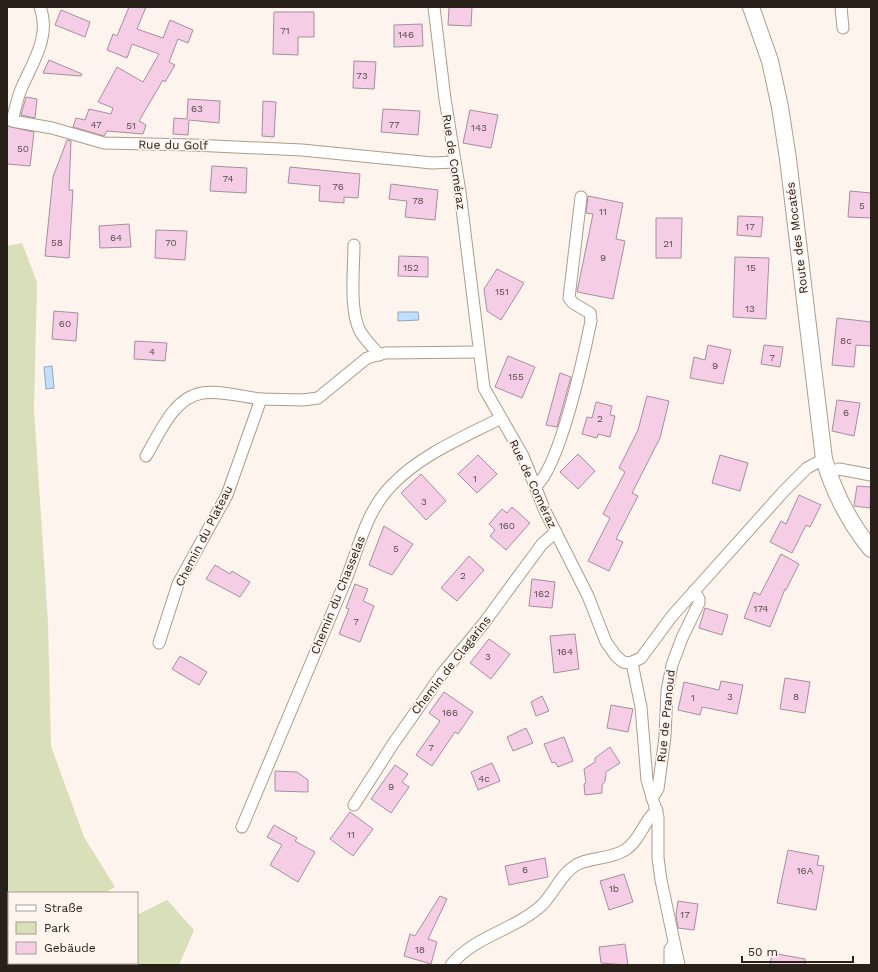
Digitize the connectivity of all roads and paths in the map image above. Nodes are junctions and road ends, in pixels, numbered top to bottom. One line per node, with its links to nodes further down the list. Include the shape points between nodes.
1 (40, 7): 6 (street, Rue du Golf, via 43,28 40,48)
2 (434, 7): 7 (street, Rue de Coméraz, via 444,99)
3 (752, 7): 15 (street, Route des Mocatés, via 770,61 780,107)
4 (841, 7): 5 (street)
5 (843, 28)
6 (10, 120): 7 (street, Rue du Golf, via 52,128 104,144 302,150)
7 (455, 162): 10 (street, Rue de Coméraz)
8 (581, 197): 17 (street, via 569,298 590,313 592,321 563,429 546,475)
9 (354, 246): 11 (street, via 356,321)
10 (478, 352): 11 (street); 13 (street, Rue de Coméraz, via 484,388)
11 (379, 355): 12 (street, via 367,358 354,367 318,398)
12 (261, 399): 14 (street, via 215,393 203,393 188,398 172,412); 21 (street, Chemin du Plateau, via 227,495 178,584)
13 (501, 418): 17 (street, Rue de Coméraz, via 523,456); 26 (street, Chemin du Chasselas, via 416,464 392,484 368,519 351,567)
14 (146, 456)
15 (826, 466): 16 (street); 19 (street, Route des Mocatés, via 845,511); 20 (street, via 811,465 796,478)
16 (871, 475)
17 (536, 486): 18 (street, Rue de Coméraz)
18 (556, 532): 22 (street, Rue de Coméraz, via 585,588 610,648 621,661); 24 (street, Chemin de Clagarins, via 542,544 484,623 442,674)
19 (871, 549)
20 (694, 591): 22 (street, via 666,623 644,655); 23 (street, Rue de Pranoud, via 699,603 677,649 669,677 658,789)
21 (160, 643)
22 (632, 663): 23 (street, Rue de Pranoud, via 641,707 647,780)
23 (652, 798): 25 (street, Rue de Pranoud)
24 (354, 806)
25 (657, 810): 27 (street, Rue de Pranoud, via 659,868); 28 (street, via 628,848 609,858 575,866 537,909 465,950)
26 (242, 827)
27 (674, 945): 29 (street, via 670,949); 30 (street, Rue de Pranoud)
28 (451, 965)
29 (670, 965)
30 (679, 965)

